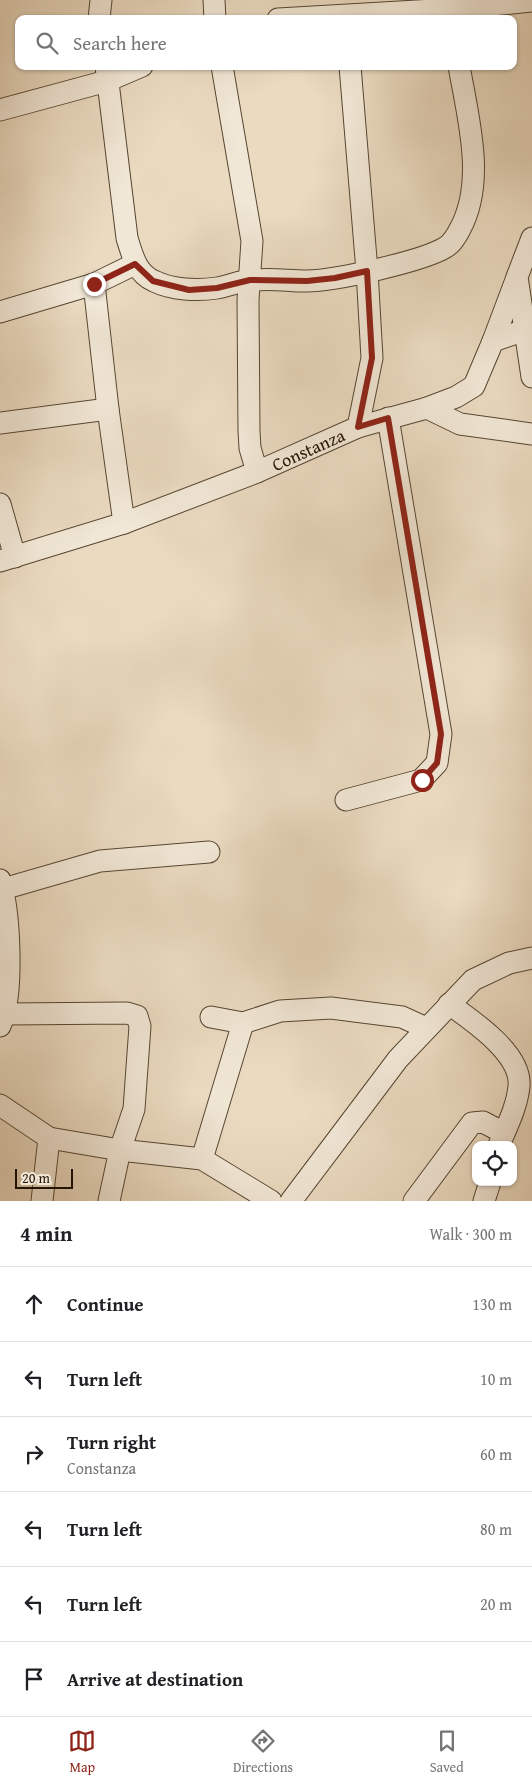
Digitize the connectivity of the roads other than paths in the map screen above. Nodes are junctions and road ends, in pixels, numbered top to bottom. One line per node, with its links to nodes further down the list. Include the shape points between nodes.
1 (101, 0): 6 (street)
2 (214, 0): 7 (street)
3 (532, 1): 4 (street)
4 (451, 9): 5 (street)
5 (345, 11): 8 (street)
6 (99, 15)
7 (215, 15)
8 (312, 15)
9 (124, 70): 13 (street)
10 (223, 70): 19 (street, via 252,241)
11 (350, 70): 17 (street, Constanza)
12 (460, 70): 17 (street, via 469,131 473,191 459,231 447,247)
13 (106, 74): 14 (street); 16 (street, via 127,238)
14 (6, 108)
15 (532, 238): 18 (street)
16 (135, 264): 19 (street, via 153,281 189,290 217,288); 20 (street)
17 (367, 271): 19 (street, via 307,281); 29 (street, Constanza, via 372,358)
18 (517, 276): 22 (street); 23 (street)
19 (250, 280): 31 (street, via 249,431)
20 (94, 284): 21 (street); 26 (street)
21 (0, 312)
22 (529, 329): 23 (street); 24 (street)
23 (493, 341): 25 (street, via 474,386)
24 (532, 377)
25 (427, 408): 27 (street); 30 (street, via 460,424)
26 (108, 409): 28 (street); 33 (street)
27 (388, 418): 29 (street); 35 (street, via 441,734 437,763 422,780)
28 (0, 423)
29 (358, 427): 31 (street, Constanza)
30 (532, 434)
31 (256, 472): 33 (street, Constanza)
32 (0, 504): 34 (street)
33 (124, 523): 34 (street, Constanza)
34 (8, 559)
35 (346, 800)
36 (209, 852): 37 (street, via 100,861)
37 (1, 885): 41 (street, via 9,950)
38 (532, 958): 39 (street, via 509,963 473,980)
39 (449, 1004): 43 (street); 46 (street, via 506,1052 516,1066 519,1085 515,1108)
40 (211, 1016): 42 (street)
41 (3, 1020): 47 (street, via 128,1013 137,1016 140,1026 134,1109)
42 (243, 1023): 43 (street, via 280,1011 331,1008 402,1017); 48 (street)
43 (426, 1028): 53 (street, via 398,1059)
44 (1, 1110): 45 (street)
45 (49, 1138): 47 (street); 50 (street)
46 (502, 1139): 54 (street, via 484,1122 472,1123)
47 (120, 1150): 48 (street); 51 (street)
48 (202, 1159): 52 (street)
49 (489, 1186): 55 (street)
50 (42, 1201)
51 (109, 1201)
52 (271, 1201)
53 (292, 1201)
54 (414, 1201)
55 (484, 1201)

